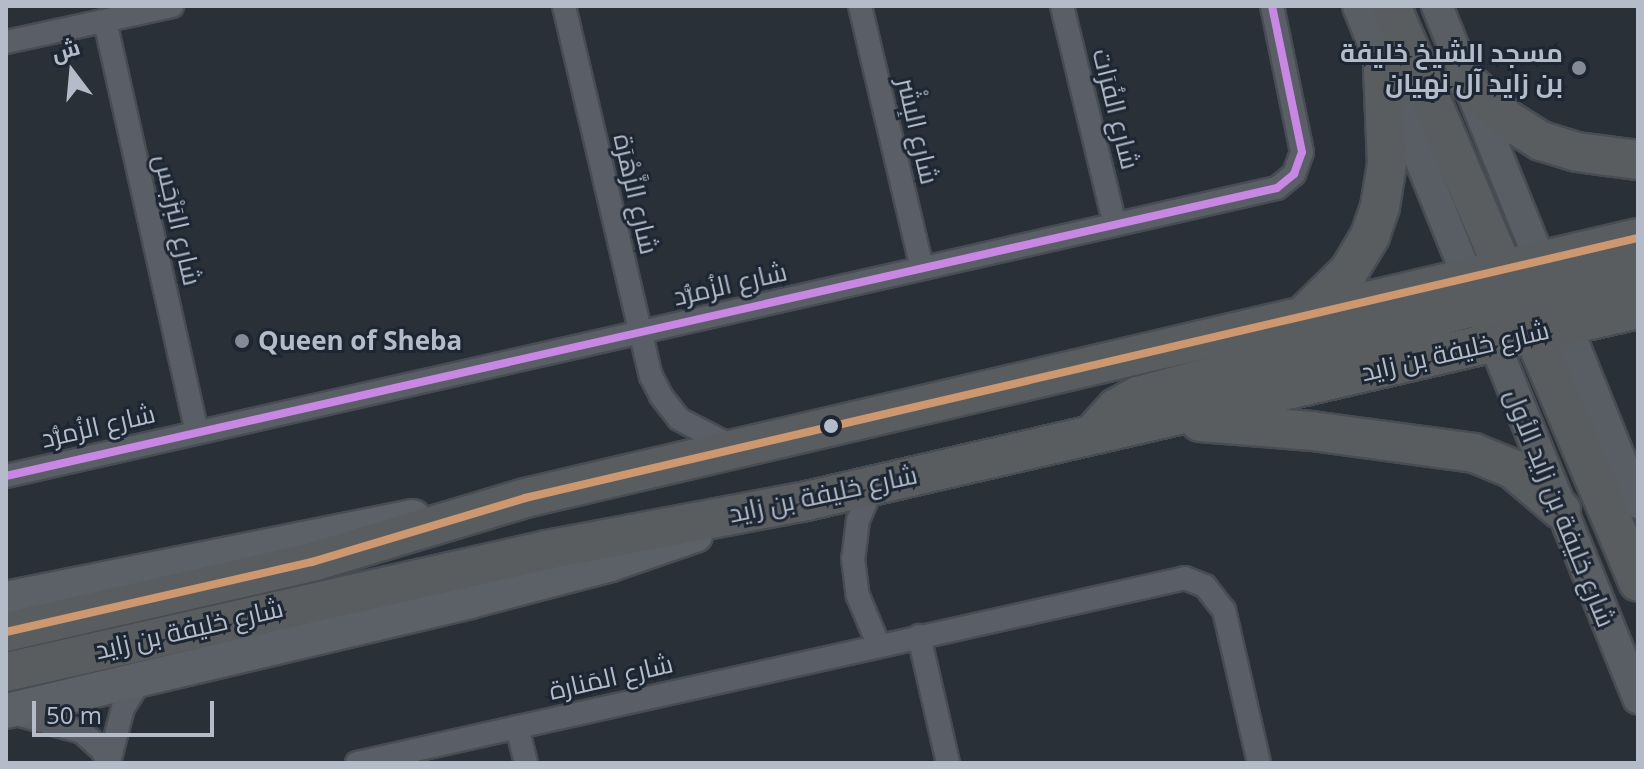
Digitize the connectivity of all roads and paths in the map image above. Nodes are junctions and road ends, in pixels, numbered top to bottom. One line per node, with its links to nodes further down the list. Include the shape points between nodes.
1 (172, 6): 9 (street)
2 (564, 6): 21 (street, شارع الزَّهْرَة)
3 (860, 6): 16 (street, شارع البِشْر)
4 (1062, 6): 14 (street, شارع الفُرَات)
5 (1272, 6): 14 (street, شارع الزُمرُّد, via 1301,140 1294,174 1267,192)
6 (1358, 6): 11 (main road, شارع خليفة بن زايد الأول)
7 (1391, 6): 18 (highway)
8 (1437, 6): 12 (main road, شارع خليفة بن زايد الأول)
9 (105, 21): 10 (street); 23 (street, شارع البَرْجَس)
10 (6, 42)
11 (1383, 68): 18 (main road, شارع خليفة بن زايد الأول); 20 (highway, via 1387,164 1380,207 1349,271)
12 (1468, 82): 13 (highway, via 1506,119 1541,141); 18 (main road, شارع خليفة بن زايد الأول)
13 (1638, 160)
14 (1115, 225): 16 (street, شارع الزُمرُّد)
15 (1638, 238): 18 (highway, شارع خليفة بن زايد)
16 (922, 268): 21 (street, شارع الزُمرُّد)
17 (1638, 275): 18 (highway)
18 (1517, 301): 19 (highway, شارع خليفة بن زايد); 20 (highway, شارع خليفة بن زايد); 22 (highway, شارع خليفة بن زايد); 24 (highway, via 1138,396 1116,408); 30 (main road, شارع خليفة بن زايد الأول); 31 (main road, شارع خليفة بن زايد الأول); 32 (highway)
19 (1638, 309)
20 (1304, 313): 25 (highway, شارع خليفة بن زايد)
21 (639, 333): 23 (street, شارع الزُمرُّد); 25 (street, شارع الزَّهْرَة, via 651,376 668,407 690,427)
22 (1152, 420): 24 (highway, شارع خليفة بن زايد); 31 (highway, via 1297,429 1474,453 1513,469)
23 (197, 432): 26 (street, شارع الزُمرُّد)
24 (1094, 433): 27 (highway, شارع خليفة بن زايد)
25 (735, 448): 28 (highway, شارع خليفة بن زايد)
26 (6, 476)
27 (873, 485): 29 (highway, شارع خليفة بن زايد); 36 (street, via 858,520 853,558 858,596)
28 (525, 498): 33 (main road, via 288,540); 34 (highway, شارع خليفة بن زايد, via 312,562)
29 (802, 502): 37 (highway, شارع خليفة بن زايد, via 547,550); 38 (main road, via 611,564)
30 (1638, 503)
31 (1561, 510): 39 (main road, شارع خليفة بن زايد الأول)
32 (1638, 582)
33 (6, 599)
34 (6, 632)
35 (919, 636): 36 (street, شارع المَنارة); 45 (street); 46 (street, شارع المَنارة, via 1174,579 1196,580 1224,610)
36 (879, 646): 41 (street, شارع المَنارة)
37 (6, 672)
38 (141, 679): 40 (main road); 42 (street, via 123,708)
39 (1638, 698)
40 (6, 711): 42 (street, via 82,732)
41 (517, 727): 43 (street, شارع المَنارة); 44 (street)
42 (109, 763)
43 (357, 763)
44 (526, 763)
45 (948, 763)
46 (1259, 763)

